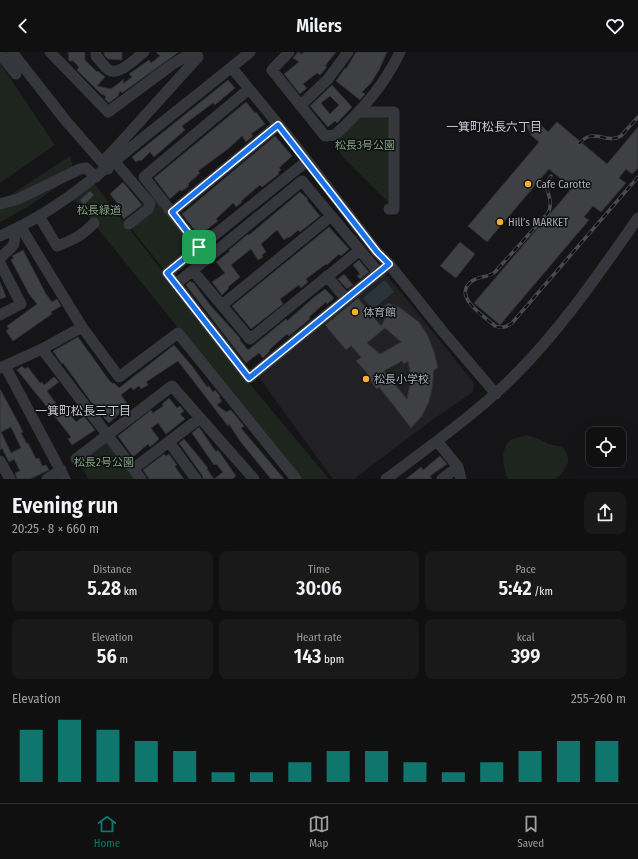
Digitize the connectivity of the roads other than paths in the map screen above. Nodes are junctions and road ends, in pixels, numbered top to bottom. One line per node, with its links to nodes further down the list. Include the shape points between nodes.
1 (12, 52): 18 (street, via 66,121)
2 (96, 52): 3 (street, via 96,56 110,71 121,69)
3 (144, 52)
4 (194, 52): 10 (street, via 173,64 108,112); 18 (street, via 198,57 114,150)
5 (250, 52): 11 (street)
6 (289, 52): 14 (street, via 272,70)
7 (348, 52): 14 (street, via 328,79)
8 (400, 52): 15 (street, via 383,84)
9 (0, 54): 12 (street)
10 (57, 55)
11 (232, 68): 13 (street); 18 (street)
12 (16, 74)
13 (249, 89): 16 (street); 20 (street, via 144,177)
14 (300, 105): 15 (street, via 325,136 335,135)
15 (360, 112): 23 (street, via 394,112 394,209)
16 (278, 125): 17 (street); 24 (street)
17 (307, 161): 32 (street); 36 (street)
18 (108, 164): 19 (street); 21 (street)
19 (96, 177): 22 (street, via 86,168 80,169 18,199); 25 (street)
20 (157, 193): 21 (street); 24 (street)
21 (148, 200): 29 (street, via 148,209)
22 (0, 204)
23 (389, 209)
24 (172, 212): 32 (street)
25 (39, 216): 28 (street, via 57,246 77,238); 30 (street)
26 (331, 216): 33 (street); 37 (street, via 302,181); 42 (street)
27 (638, 218): 47 (street, via 571,311 524,366)
28 (94, 223)
29 (130, 224)
30 (17, 228): 31 (street); 34 (street, via 12,248); 44 (street)
31 (0, 236)
32 (199, 247): 40 (street, via 167,273)
33 (360, 250): 38 (street); 39 (street)
34 (0, 259)
35 (0, 263): 43 (street, via 21,304)
36 (389, 264): 38 (street); 47 (street)
37 (193, 270): 40 (street); 42 (street)
38 (379, 273): 41 (street)
39 (327, 276): 41 (street); 42 (street, via 250,339)
40 (176, 284): 41 (street, via 249,378)
41 (346, 300)
42 (222, 305)
43 (0, 315)
44 (82, 327): 45 (street); 62 (street, via 119,377 178,333)
45 (42, 349): 46 (street); 49 (street)
46 (2, 367): 56 (street)
47 (496, 394): 50 (street)
48 (200, 418): 49 (street, via 172,386); 51 (street); 61 (street)
49 (109, 435): 52 (street); 55 (street)
50 (437, 441): 54 (street); 63 (street)
51 (168, 442): 55 (street); 60 (street)
52 (76, 459)
53 (0, 461): 57 (street)
54 (458, 467): 64 (street); 65 (street)
55 (133, 469): 59 (street)
56 (63, 475): 58 (street)
57 (10, 479)
58 (47, 479)
59 (141, 479)
60 (196, 479)
61 (254, 479)
62 (296, 479)
63 (386, 479)
64 (442, 479)
65 (461, 479)

